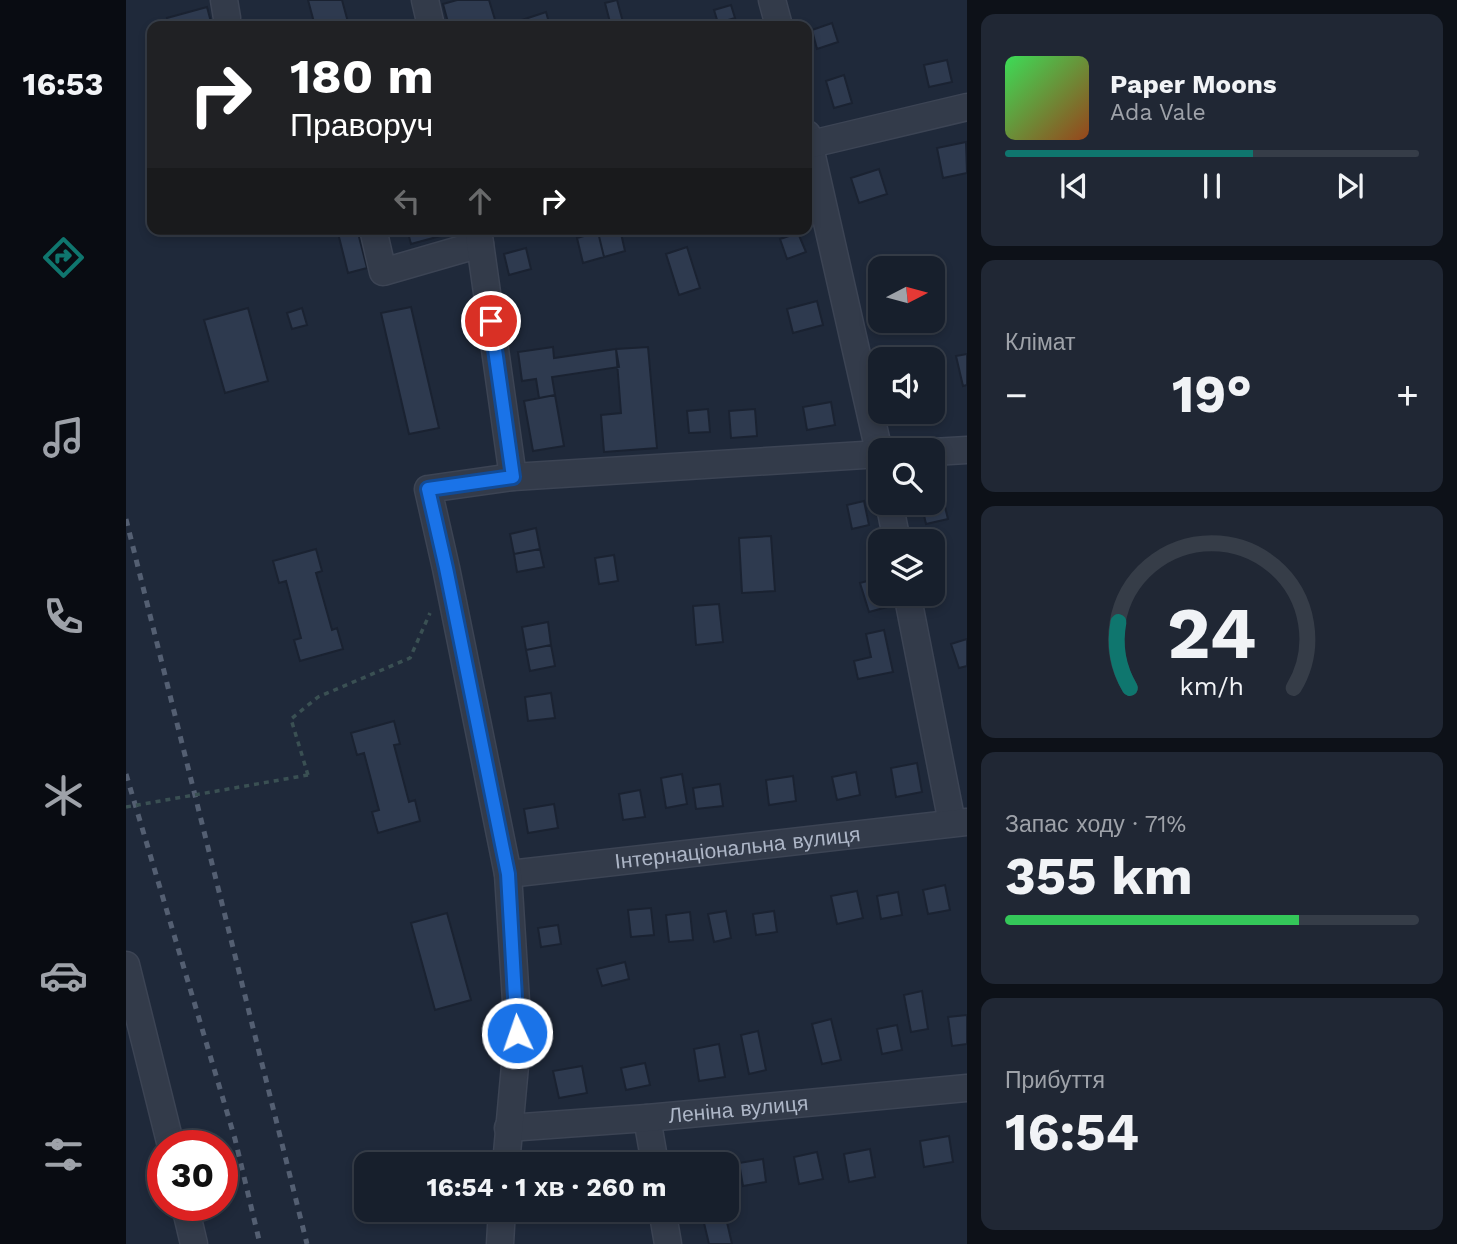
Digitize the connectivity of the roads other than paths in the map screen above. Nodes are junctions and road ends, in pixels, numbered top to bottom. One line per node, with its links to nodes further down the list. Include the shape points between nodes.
1 (425, 0): 3 (street)
2 (772, 0): 4 (street)
3 (430, 21)
4 (778, 21)
5 (967, 107): 6 (street)
6 (812, 140)
7 (812, 158): 10 (street)
8 (374, 235): 9 (street, via 383,272)
9 (479, 236): 14 (street)
10 (876, 438)
11 (967, 450): 12 (street)
12 (945, 451)
13 (868, 456): 14 (street)
14 (513, 477): 17 (street, via 428,489)
15 (910, 606): 16 (street)
16 (959, 823): 17 (street, Інтернаціональна вулиця)
17 (508, 874): 21 (street, via 517,1033)
18 (126, 965): 22 (street)
19 (967, 1088): 20 (street, Леніна вулиця)
20 (647, 1118): 21 (street, Леніна вулиця); 24 (street)
21 (508, 1128): 23 (street)
22 (166, 1130)
23 (507, 1152)
24 (652, 1152)
25 (189, 1221): 28 (street)
26 (501, 1222): 29 (street)
27 (664, 1222): 30 (street)
28 (194, 1244)
29 (499, 1244)
30 (668, 1244)

